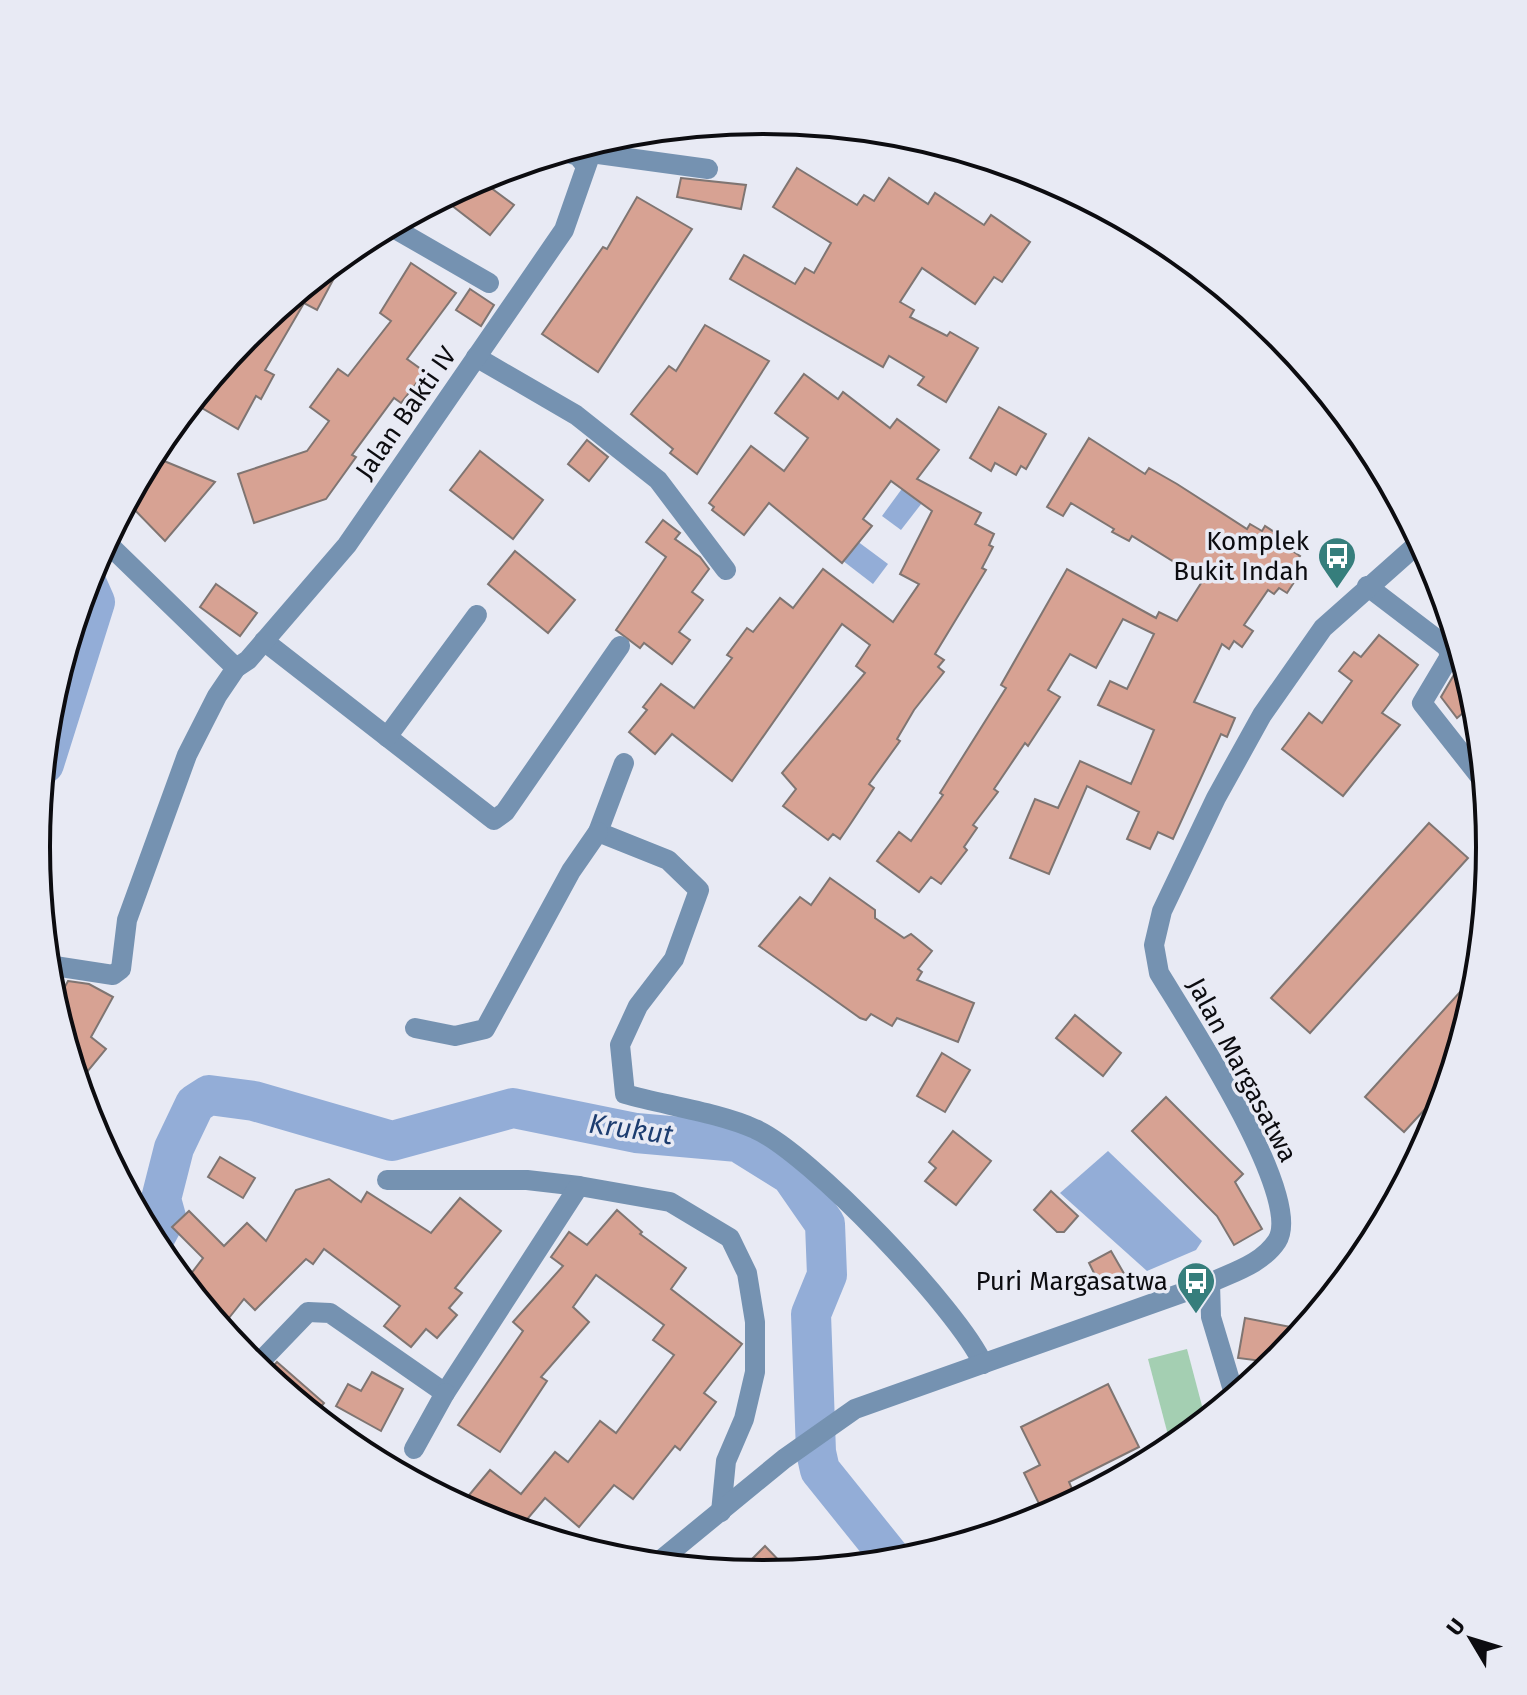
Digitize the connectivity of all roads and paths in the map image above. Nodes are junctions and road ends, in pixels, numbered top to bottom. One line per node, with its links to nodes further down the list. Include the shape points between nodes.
1 (596, 154): 3 (street)
2 (588, 156): 6 (street, Jalan Bakti IV, via 564,230)
3 (708, 169)
4 (402, 233): 5 (street)
5 (489, 283)
6 (476, 357): 9 (street, via 576,415 658,480); 12 (street, Jalan Bakti IV, via 347,545)
7 (1411, 549): 10 (street, Jalan Margasatwa)
8 (115, 551): 14 (street)
9 (726, 570)
10 (1367, 586): 17 (street, via 1447,647 1450,656 1422,703); 23 (street, Jalan Margasatwa, via 1323,628 1262,715 1162,911 1154,945 1159,973 1267,1160 1281,1207 1278,1240 1263,1258)
11 (477, 615): 15 (street)
12 (264, 641): 14 (street, Jalan Bakti IV); 15 (street)
13 (620, 646): 15 (street, via 505,812 494,820)
14 (236, 668): 19 (street, Jalan Bakti IV, via 187,755 127,920 121,969 113,975)
15 (387, 737)
16 (624, 763): 18 (street)
17 (1472, 767)
18 (598, 832): 20 (street, via 571,871 485,1029 455,1036); 25 (street, via 668,860 699,890 674,959 638,1006 620,1045 625,1094 755,1129 789,1150 843,1198 942,1306)
19 (61, 967)
20 (415, 1028)
21 (387, 1180): 22 (street, via 527,1180)
22 (579, 1186): 27 (street); 29 (street, via 670,1202 730,1238 747,1273 755,1322 755,1372 744,1419 726,1461)
23 (1210, 1283): 25 (street, Jalan Margasatwa); 26 (street, via 1211,1317)
24 (264, 1357): 27 (street, via 308,1312 330,1313)
25 (983, 1364): 29 (street, Jalan Margasatwa, via 855,1409)
26 (1232, 1386)
27 (445, 1393): 28 (street)
28 (414, 1449)
29 (721, 1512): 30 (street, Jalan Margasatwa)
30 (668, 1555)

